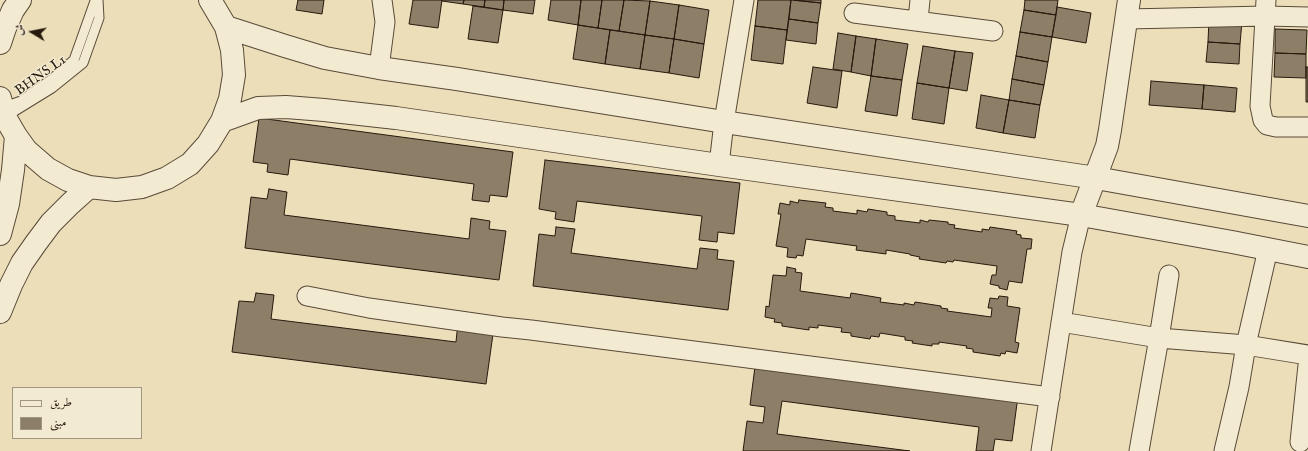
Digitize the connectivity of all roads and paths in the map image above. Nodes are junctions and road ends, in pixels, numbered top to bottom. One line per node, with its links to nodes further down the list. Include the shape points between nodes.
1 (20, 0): 14 (street, via 13,10)
2 (97, 0): 16 (lane, BHNS L1, via 74,60 52,79)
3 (210, 0): 12 (street)
4 (382, 0): 15 (street, via 385,22)
5 (744, 0): 18 (street)
6 (920, 0): 11 (street)
7 (1266, 8): 8 (street); 10 (street); 19 (street, via 1260,106 1263,120 1267,125 1276,128)
8 (1128, 9): 22 (street, via 1110,130)
9 (854, 13): 11 (street)
10 (1308, 17)
11 (918, 20): 13 (street)
12 (226, 27): 15 (street, via 324,58); 17 (street, via 232,50 234,75 230,99)
13 (994, 31)
14 (0, 43)
15 (378, 68): 18 (street)
16 (1, 110): 20 (street)
17 (222, 122): 21 (street, via 258,108 324,110 396,118); 23 (street, via 208,144 190,164 167,178 142,187 116,190)
18 (724, 122): 21 (street); 22 (street)
19 (1308, 127)
20 (15, 152): 23 (street, via 68,180); 26 (street, via 8,204)
21 (719, 165): 24 (street)
22 (1096, 178): 24 (street); 25 (street)
23 (89, 187): 31 (street, via 51,223 36,243 22,263)
24 (1081, 215): 27 (street); 32 (street, via 1072,252)
25 (1308, 216)
26 (0, 234)
27 (1268, 249): 28 (street); 34 (street)
28 (1308, 257)
29 (1169, 275): 33 (street)
30 (307, 296): 37 (street, via 369,308 502,327)
31 (0, 312)
32 (1061, 322): 33 (street); 37 (street)
33 (1159, 338): 34 (street); 40 (street)
34 (1246, 345): 35 (street); 41 (street)
35 (1308, 355)
36 (1308, 365): 38 (street)
37 (1050, 398): 39 (street)
38 (1302, 446)
39 (1041, 451)
40 (1139, 451)
41 (1224, 451)

